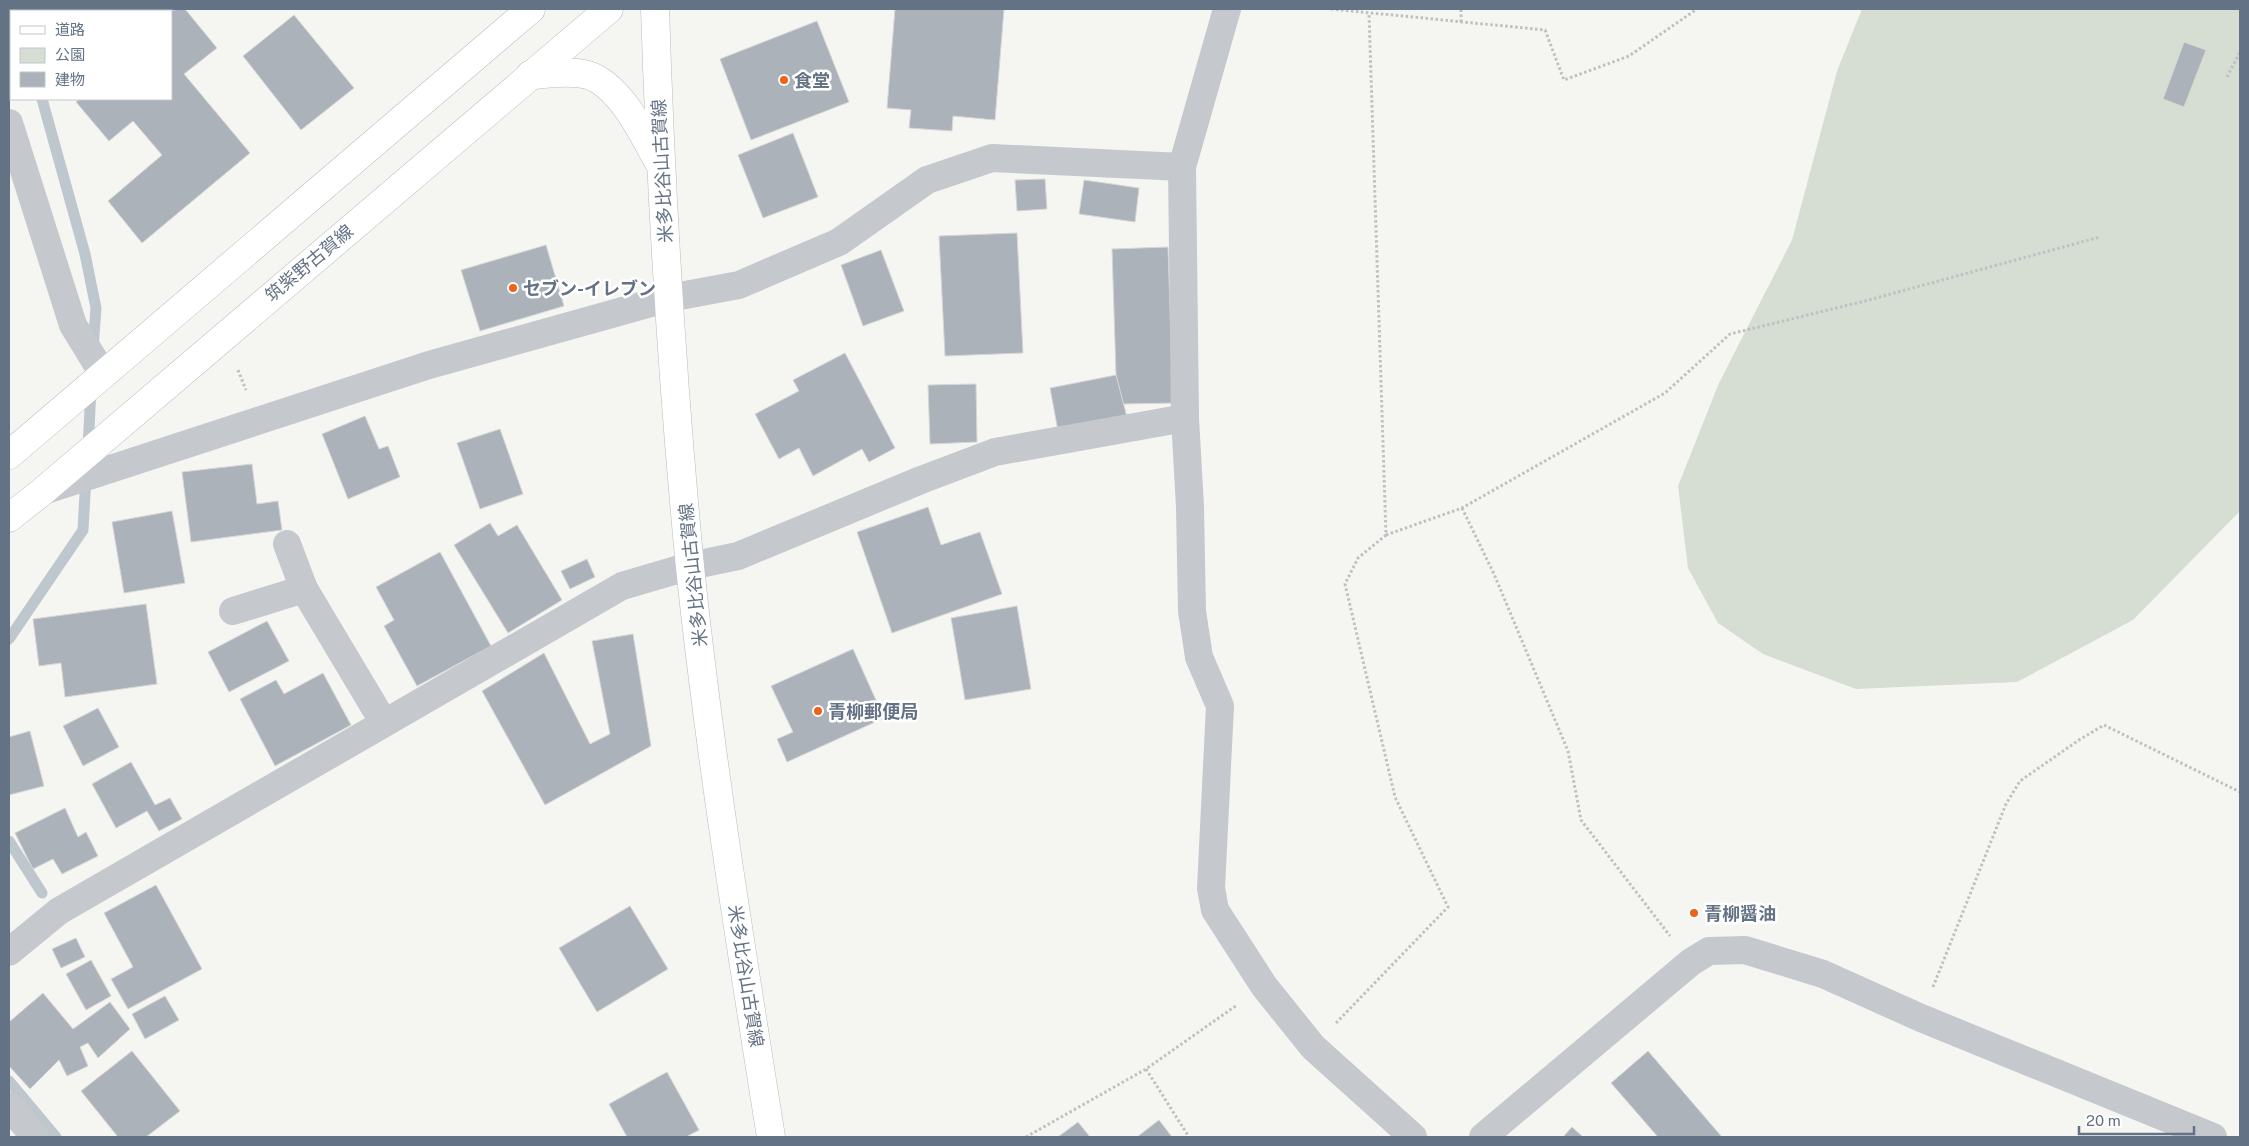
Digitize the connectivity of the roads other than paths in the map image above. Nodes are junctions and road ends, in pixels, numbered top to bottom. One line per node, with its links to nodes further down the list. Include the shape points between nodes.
1 (531, 9): 10 (main road)
2 (610, 9): 5 (main road, 筑紫野古賀線)
3 (655, 9): 7 (main road, 米多比谷山古賀線)
4 (1227, 9): 8 (street)
5 (530, 76): 7 (main road, via 589,75 616,94); 13 (main road, 筑紫野古賀線)
6 (9, 124): 10 (street, via 73,325)
7 (660, 165): 9 (main road, 米多比谷山古賀線)
8 (1182, 167): 9 (street, via 992,158 927,180 839,242 739,285); 11 (street)
9 (669, 298): 13 (street, via 429,365); 16 (main road, 米多比谷山古賀線)
10 (103, 374): 12 (main road)
11 (1185, 418): 16 (street, via 995,452 738,556); 24 (street, via 1192,611 1199,657 1220,706 1211,888 1215,910 1264,986 1313,1047)
12 (9, 455)
13 (43, 492): 14 (main road, 筑紫野古賀線)
14 (9, 518)
15 (287, 544): 17 (street)
16 (690, 566): 19 (street, via 622,586); 23 (main road, 米多比谷山古賀線, via 711,740)
17 (304, 590): 18 (street); 19 (street)
18 (233, 611)
19 (384, 722): 20 (street, via 58,910)
20 (9, 952)
21 (9, 1106): 22 (street)
22 (35, 1137)
23 (770, 1137)
24 (1413, 1137)
25 (1484, 1137): 26 (street, via 1691,962 1709,951 1745,950 1823,974 1921,1018)
26 (2213, 1137)

